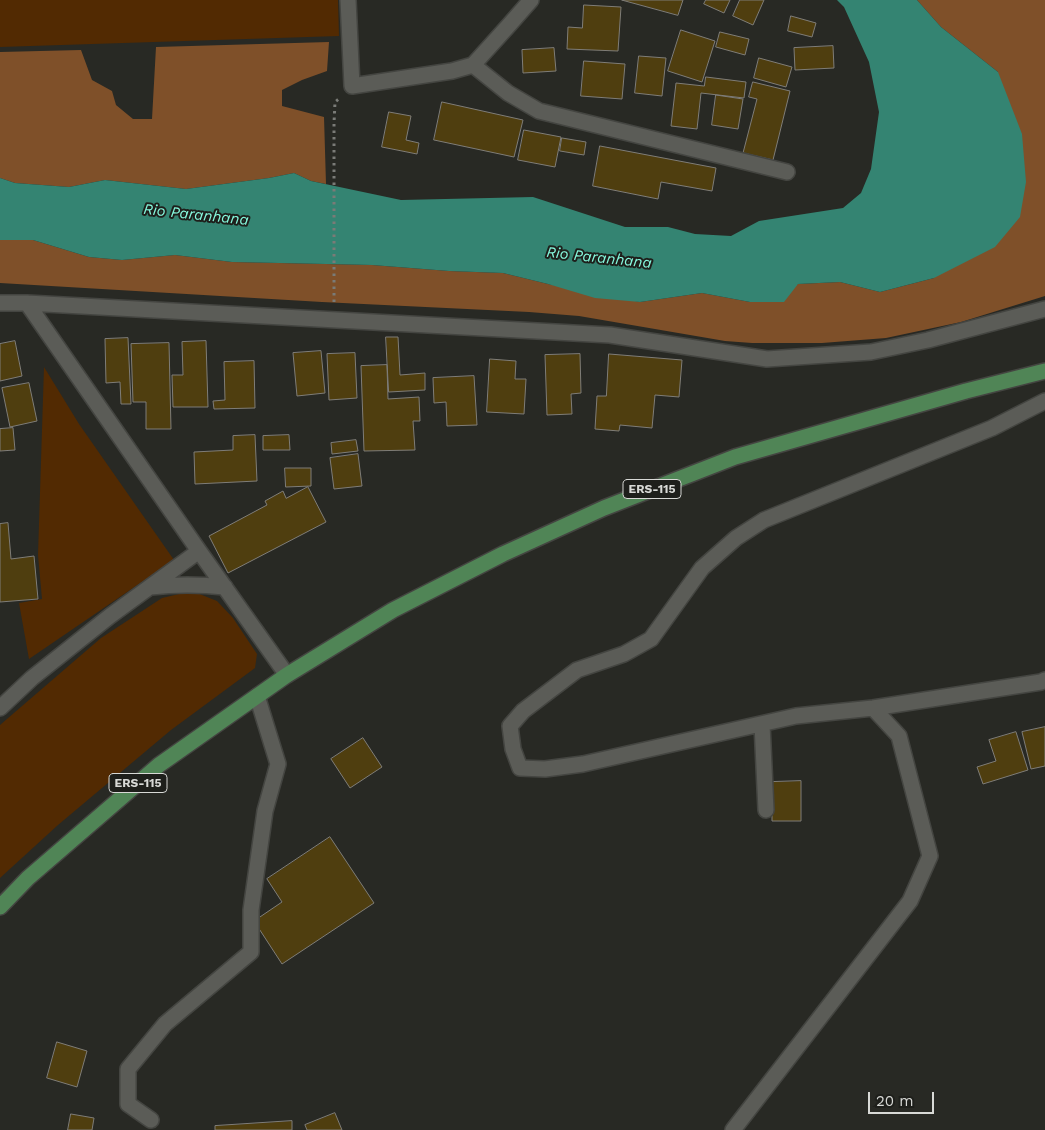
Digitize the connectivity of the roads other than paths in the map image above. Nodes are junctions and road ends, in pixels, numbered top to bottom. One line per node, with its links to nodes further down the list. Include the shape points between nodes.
1 (348, 0): 3 (street, via 352,86)
2 (531, 0): 3 (street)
3 (473, 65): 4 (street, via 508,93 539,112)
4 (788, 172)
5 (0, 303): 6 (street)
6 (27, 303): 7 (street, via 610,335 767,359 871,352); 10 (street)
7 (1045, 309)
8 (1045, 371): 13 (main road, ERS-115, via 735,458 604,508 503,554 393,610)
9 (1045, 402): 18 (street, via 992,428 764,520 736,538 702,568 651,639 624,654 577,670 524,711 510,726 520,768 545,769 583,764)
10 (199, 551): 11 (street); 12 (street)
11 (225, 587): 12 (street, via 180,584); 13 (street)
12 (149, 588): 16 (street, via 32,678)
13 (287, 675): 15 (main road, ERS-115)
14 (1045, 680): 17 (street)
15 (257, 696): 20 (main road, ERS-115, via 159,765 28,878); 21 (street, via 278,764 265,811 250,910 251,952 165,1024 128,1069 128,1104)
16 (0, 708)
17 (873, 708): 18 (street, via 796,716); 22 (street, via 899,736 930,856 910,901)
18 (762, 724): 19 (street)
19 (766, 810)
20 (0, 907)
21 (151, 1120)
22 (733, 1130)

